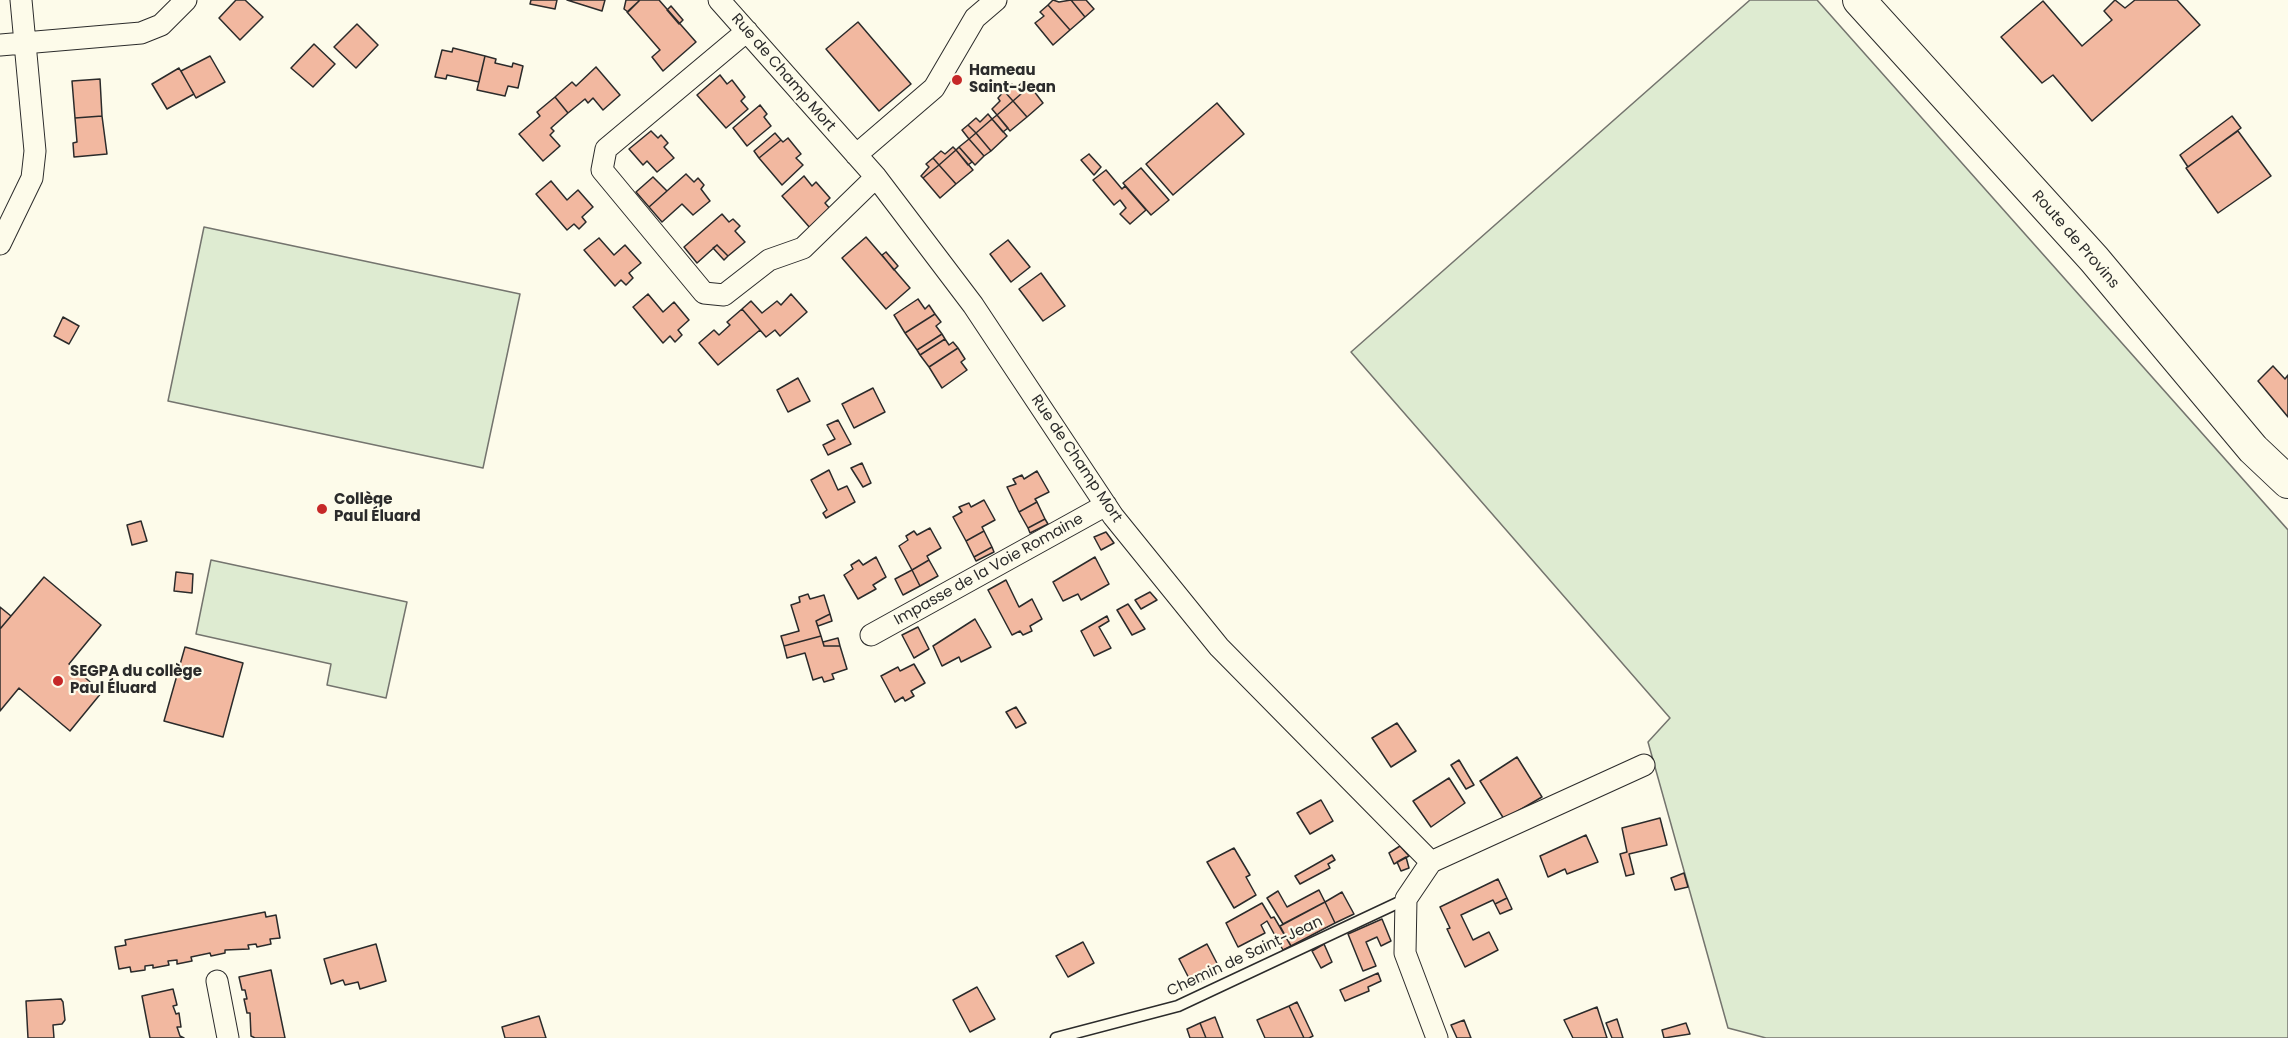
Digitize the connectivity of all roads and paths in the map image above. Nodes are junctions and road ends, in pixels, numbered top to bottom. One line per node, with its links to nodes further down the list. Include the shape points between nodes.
1 (21, 0): 7 (street)
2 (186, 0): 7 (street, via 162,26 141,33)
3 (719, 0): 6 (street, Rue de Champ Mort)
4 (996, 0): 9 (street, via 975,18 934,88)
5 (1859, 0): 12 (main road, Route de Provins, via 2094,259 2253,449)
6 (747, 31): 9 (street, Rue de Champ Mort); 10 (street, via 606,149 602,170 705,293 724,295 769,260 803,248)
7 (25, 44): 8 (street); 11 (street, via 35,151 32,178)
8 (0, 45)
9 (856, 155): 10 (street, Rue de Champ Mort)
10 (876, 177): 13 (street, Rue de Champ Mort, via 973,305)
11 (0, 244)
12 (2288, 482)
13 (1106, 505): 14 (street, Impasse de la Voie Romaine); 16 (street, Rue de Champ Mort, via 1219,647)
14 (871, 635)
15 (1644, 765): 16 (street)
16 (1431, 862): 17 (street)
17 (1406, 898): 20 (lane, Chemin de Saint-Jean, via 1178,1006); 21 (street, via 1405,953)
18 (217, 981): 19 (street)
19 (228, 1038)
20 (1056, 1038)
21 (1437, 1038)

